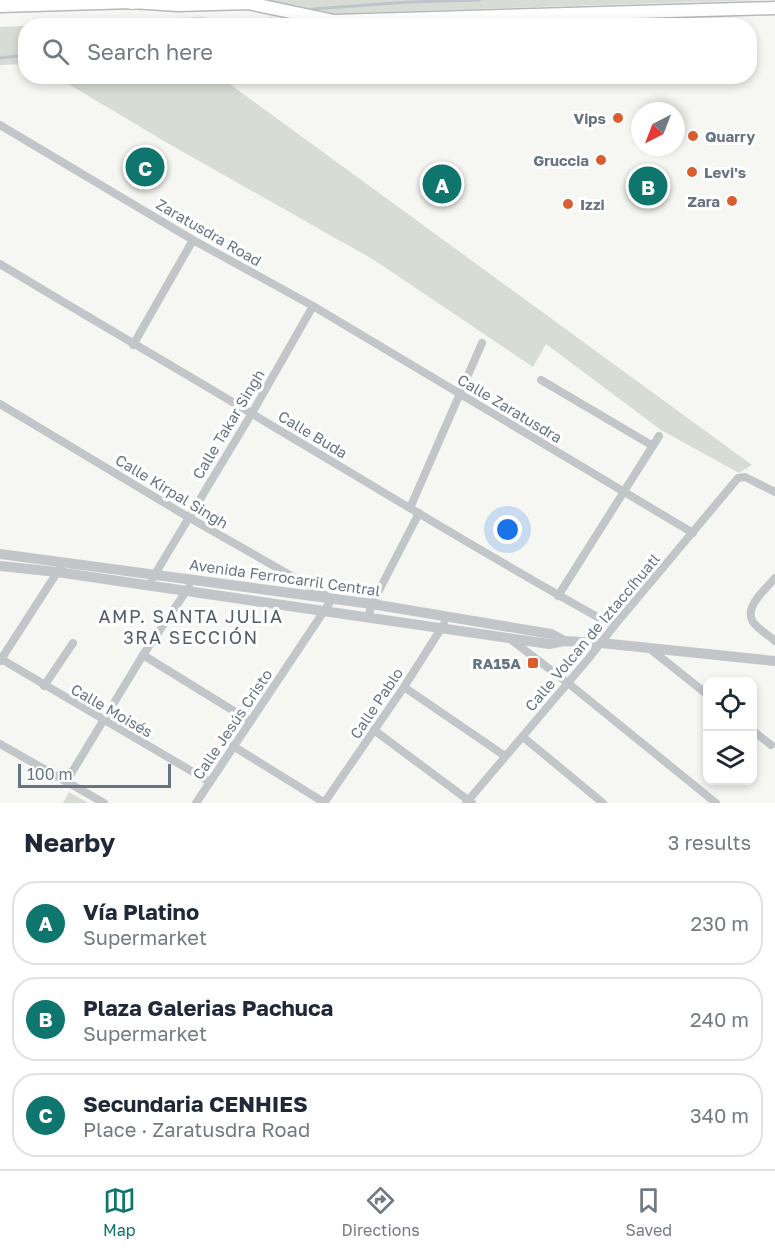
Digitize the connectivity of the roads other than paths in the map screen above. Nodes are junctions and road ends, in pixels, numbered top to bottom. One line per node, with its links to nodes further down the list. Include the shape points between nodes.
1 (138, 1): 2 (main road); 4 (main road, via 178,5 259,4)
2 (3, 7)
3 (775, 8): 5 (main road)
4 (321, 18)
5 (436, 18)
6 (0, 126): 7 (street, Zaratusdra Road)
7 (193, 240): 9 (street, Zaratusdra Road); 11 (street)
8 (0, 264): 11 (street, Calle Buda)
9 (313, 306): 13 (street, Calle Zaratusdra); 15 (street, Calle Takar Singh)
10 (483, 343): 13 (street)
11 (134, 345): 15 (street, Calle Buda)
12 (541, 380): 17 (street)
13 (461, 394): 18 (street, Calle Zaratusdra); 20 (street)
14 (0, 404): 22 (street, Calle Kirpal Singh)
15 (252, 413): 20 (street, Calle Buda); 22 (street, Calle Takar Singh)
16 (659, 436): 17 (street)
17 (653, 446): 18 (street)
18 (624, 491): 23 (street, Calle Zaratusdra); 33 (street)
19 (775, 492): 23 (street, Calle Volcan de Iztaccíhuatl, via 745,477 738,478)
20 (410, 508): 21 (street, Calle Buda)
21 (419, 513): 33 (street, Calle Buda); 35 (street)
22 (188, 517): 28 (street, Calle Takar Singh); 34 (street, Calle Kirpal Singh)
23 (693, 533): 40 (street, Calle Volcan de Iztaccíhuatl)
24 (0, 554): 25 (street, Avenida Ferrocarril Central)
25 (63, 562): 27 (street); 28 (street, Avenida Ferrocarril Central)
26 (0, 567): 27 (street, Avenida Ferrocarril Central)
27 (57, 572): 31 (street, Avenida Ferrocarril Central); 49 (street)
28 (155, 574): 30 (street, Avenida Ferrocarril Central); 31 (street, Calle Takar Singh)
29 (775, 578): 44 (street, via 750,613 753,622)
30 (194, 580): 32 (street); 34 (street, Avenida Ferrocarril Central)
31 (147, 586): 32 (street, Avenida Ferrocarril Central)
32 (187, 591): 36 (street, Avenida Ferrocarril Central); 48 (street)
33 (558, 596): 40 (street, Calle Buda)
34 (332, 599): 35 (street, Avenida Ferrocarril Central); 36 (street, Calle Jesús Cristo)
35 (372, 604): 37 (street); 38 (street, Avenida Ferrocarril Central)
36 (323, 612): 37 (street, Avenida Ferrocarril Central); 56 (street, Calle Jesús Cristo)
37 (368, 617): 41 (street, Avenida Ferrocarril Central)
38 (450, 617): 39 (street, Avenida Ferrocarril Central); 41 (street, Calle Pablo)
39 (490, 624): 42 (street); 43 (street, Avenida Ferrocarril Central, via 551,634)
40 (614, 626): 46 (street, Calle Volcan de Iztaccíhuatl)
41 (441, 628): 42 (street, Avenida Ferrocarril Central); 53 (street, Calle Pablo)
42 (509, 638): 43 (street, Avenida Ferrocarril Central, via 549,644); 51 (street)
43 (564, 640): 46 (street, Avenida Ferrocarril Central)
44 (775, 641)
45 (73, 643): 52 (street)
46 (601, 643): 47 (street, Avenida Ferrocarril Central); 51 (street, Calle Volcan de Iztaccíhuatl)
47 (648, 648): 50 (street, Avenida Ferrocarril Central); 54 (street)
48 (143, 656): 55 (street); 56 (street)
49 (0, 660): 52 (street, Calle Moisés)
50 (775, 661)
51 (568, 684): 59 (street, Calle Volcan de Iztaccíhuatl); 71 (street)
52 (44, 686): 55 (street, Calle Moisés)
53 (404, 687): 57 (street, Calle Pablo); 63 (street)
54 (703, 691)
55 (103, 720): 64 (street); 65 (street, Calle Moisés)
56 (250, 721): 62 (street, Calle Jesús Cristo)
57 (374, 730): 66 (street); 69 (street, Calle Pablo)
58 (754, 731): 61 (street)
59 (523, 737): 63 (street, Calle Volcan de Iztaccíhuatl); 70 (street)
60 (0, 744): 64 (street)
61 (771, 745)
62 (233, 746): 65 (street, Calle Jesús Cristo); 69 (street)
63 (505, 756): 66 (street, Calle Volcan de Iztaccíhuatl)
64 (66, 782): 67 (street)
65 (210, 782): 68 (street, Calle Jesús Cristo)
66 (469, 802)
67 (104, 803)
68 (196, 803)
69 (324, 803)
70 (603, 803)
71 (716, 803)

